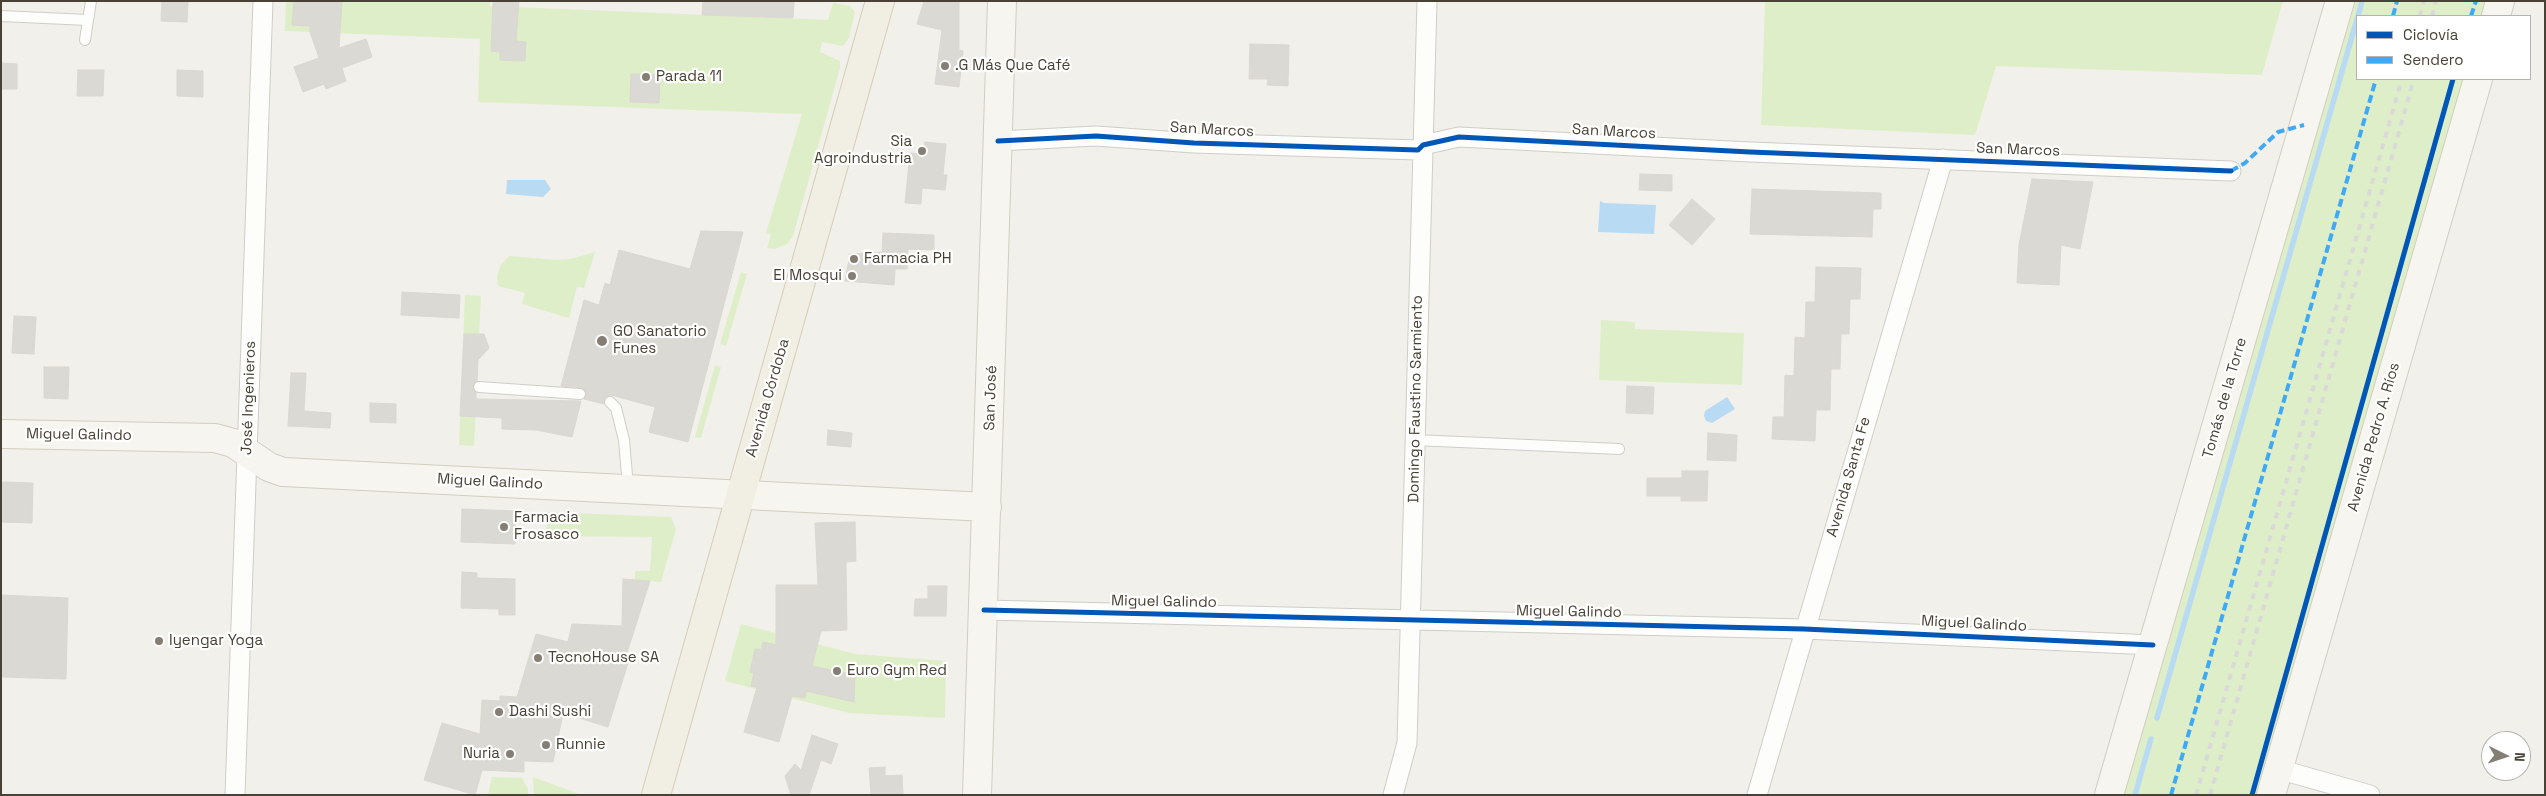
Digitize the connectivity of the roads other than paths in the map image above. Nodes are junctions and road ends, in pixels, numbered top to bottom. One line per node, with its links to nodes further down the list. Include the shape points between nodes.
1 (90, 1): 10 (lane)
2 (263, 1): 23 (street, José Ingenieros)
3 (880, 1): 25 (main road, Avenida Córdoba)
4 (1002, 1): 13 (street, San José)
5 (1427, 1): 14 (street, Domingo Faustino Sarmiento)
6 (2340, 1): 30 (street, Tomás de la Torre)
7 (2500, 1): 8 (street)
8 (2496, 15)
9 (1, 16): 10 (lane)
10 (88, 20): 11 (lane)
11 (85, 40)
12 (2478, 80): 31 (street, Avenida Pedro A. Ríos)
13 (998, 141): 14 (street, San Marcos, via 1096,136 1194,143 1418,150); 26 (street, San José)
14 (1423, 144): 15 (street, San Marcos, via 1459,137); 21 (street, Domingo Faustino Sarmiento)
15 (1943, 159): 16 (street, San Marcos); 29 (street, Avenida Santa Fe)
16 (2231, 171)
17 (479, 386): 18 (lane)
18 (580, 394)
19 (610, 402): 24 (lane, via 616,408 624,440)
20 (1, 434): 23 (street, Miguel Galindo, via 215,438)
21 (1416, 440): 22 (lane); 28 (street, Domingo Faustino Sarmiento)
22 (1619, 448)
23 (247, 452): 24 (street, Miguel Galindo, via 283,472); 32 (street, José Ingenieros)
24 (628, 488): 25 (street, Miguel Galindo)
25 (741, 494): 26 (street, Miguel Galindo); 33 (main road, Avenida Córdoba)
26 (987, 507): 27 (street, San José)
27 (984, 610): 28 (street, Miguel Galindo); 34 (street, San José)
28 (1411, 620): 29 (street, Miguel Galindo); 35 (street, Domingo Faustino Sarmiento, via 1407,743)
29 (1804, 629): 30 (street, Miguel Galindo); 36 (street, Avenida Santa Fe)
30 (2152, 645): 37 (street, Tomás de la Torre)
31 (2278, 769): 38 (street, Avenida Pedro A. Ríos); 39 (street)
32 (235, 795)
33 (656, 795)
34 (977, 795)
35 (1393, 795)
36 (1756, 795)
37 (2109, 795)
38 (2271, 795)
39 (2370, 795)

